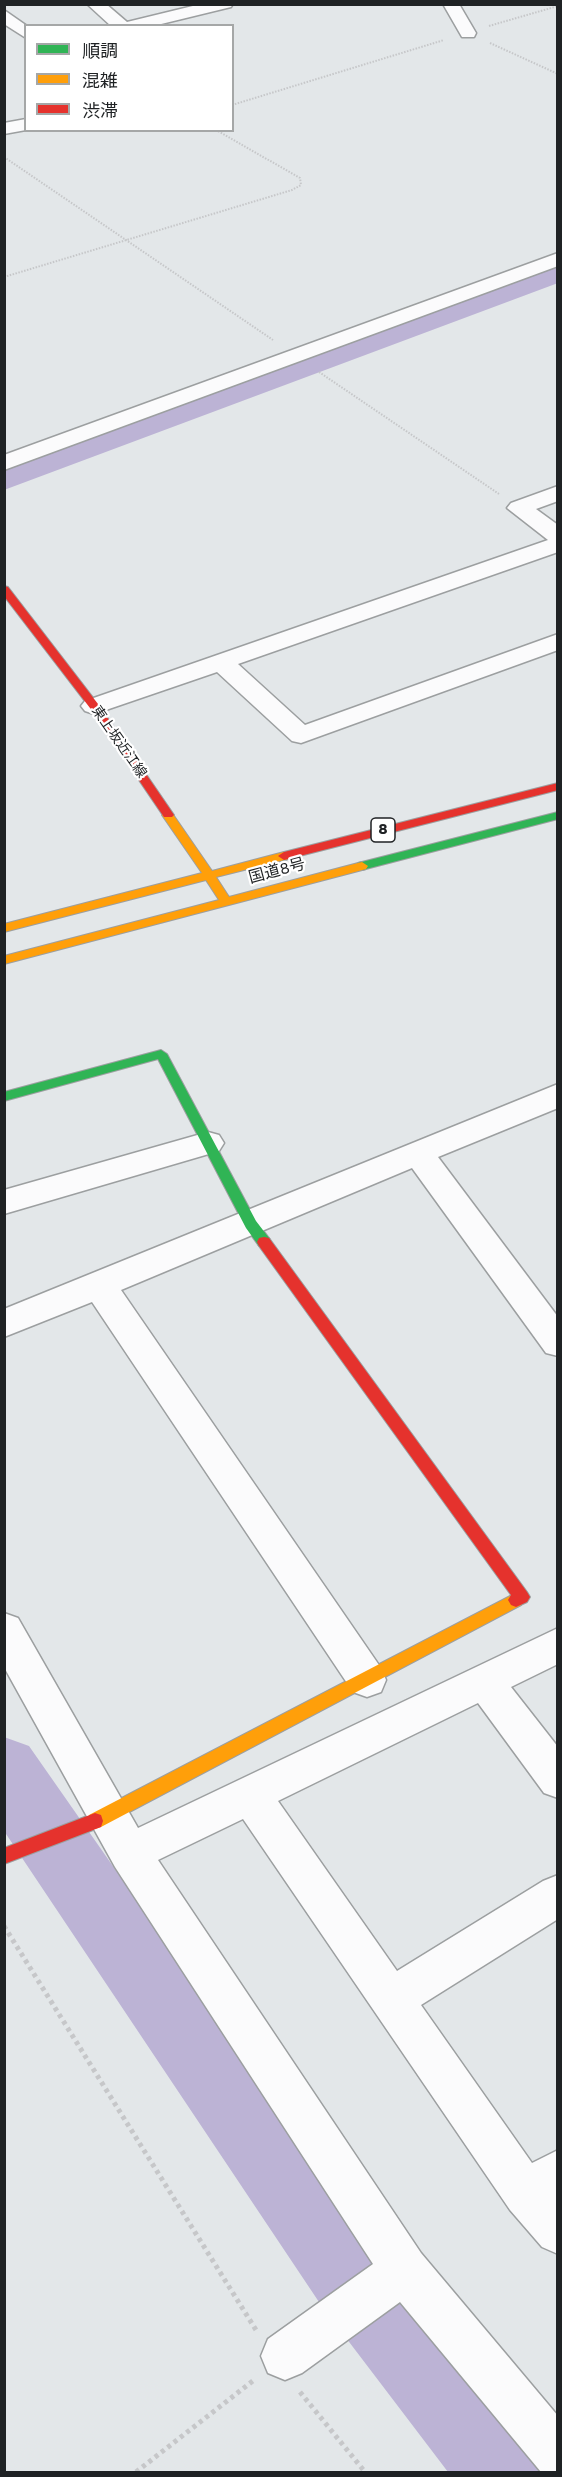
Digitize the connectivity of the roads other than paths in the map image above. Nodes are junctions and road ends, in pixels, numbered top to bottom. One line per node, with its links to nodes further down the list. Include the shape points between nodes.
1 (13, 4): 5 (street)
2 (95, 4): 8 (street)
3 (225, 4): 8 (street)
4 (451, 4): 9 (street)
5 (4, 6)
6 (4, 15): 10 (street)
7 (95, 24): 8 (street)
8 (121, 24)
9 (468, 33)
10 (22, 37)
11 (24, 124): 12 (street)
12 (4, 129)
13 (558, 259): 14 (street)
14 (4, 463)
15 (558, 493): 16 (street, via 519,508)
16 (558, 536)
17 (558, 544): 20 (street)
18 (4, 589): 21 (main road, 東上坂近江線)
19 (558, 641): 20 (street, via 301,735)
20 (220, 661): 21 (street)
21 (94, 706): 24 (main road, 東上坂近江線)
22 (558, 786): 24 (main road, 国道8号 / 8)
23 (558, 815): 25 (main road, 国道8号 / 8)
24 (208, 874): 25 (main road, 東上坂近江線); 26 (main road, 国道8号 / 8)
25 (226, 901): 27 (main road, 国道8号 / 8)
26 (4, 928)
27 (4, 960)
28 (558, 1095): 31 (street)
29 (4, 1097): 30 (main road, via 161,1054)
30 (208, 1143): 32 (street); 33 (main road)
31 (417, 1152): 33 (street); 36 (street)
32 (4, 1202)
33 (251, 1224): 34 (street); 39 (main road, via 522,1597)
34 (100, 1286): 35 (street); 39 (street)
35 (4, 1323)
36 (558, 1343)
37 (4, 1630): 43 (street)
38 (558, 1645): 40 (street)
39 (367, 1680): 43 (main road)
40 (484, 1681): 41 (street); 42 (street)
41 (558, 1779)
42 (250, 1795): 44 (street); 47 (street)
43 (99, 1820): 44 (street); 45 (main road)
44 (130, 1853): 50 (street)
45 (4, 1856)
46 (558, 1895): 47 (street)
47 (390, 2000): 48 (street)
48 (542, 2184): 49 (street)
49 (558, 2230)
50 (404, 2270): 51 (street); 52 (street)
51 (281, 2359)
52 (558, 2455)

